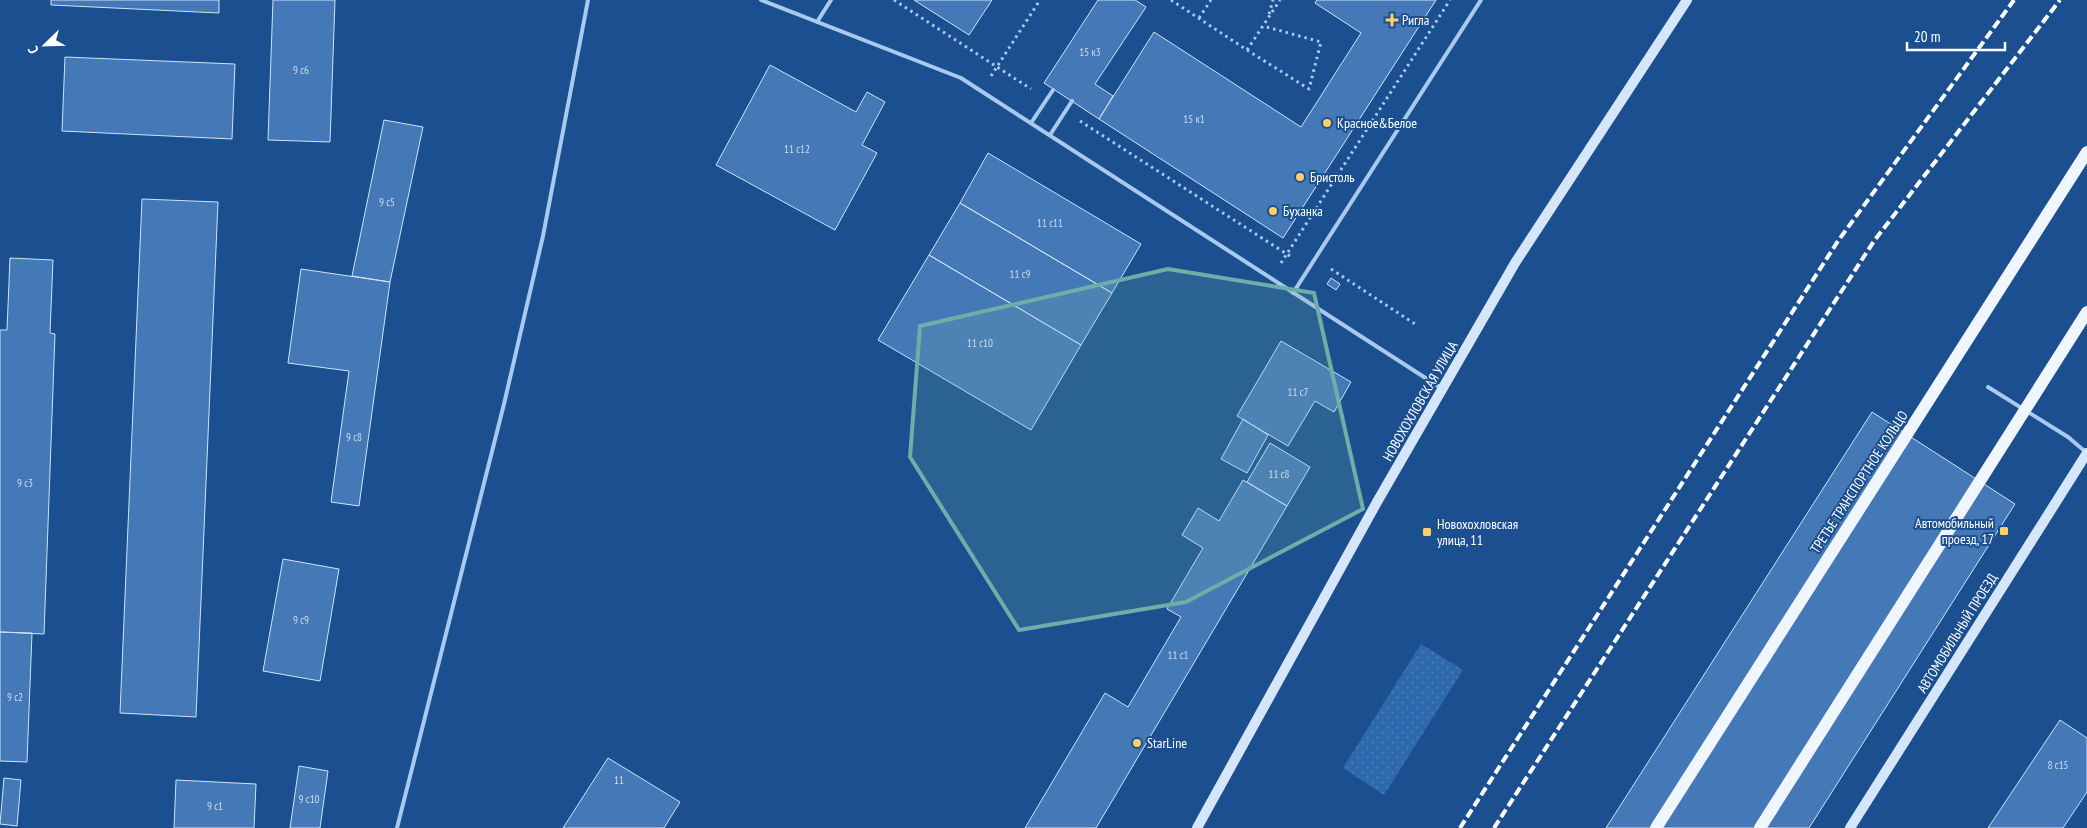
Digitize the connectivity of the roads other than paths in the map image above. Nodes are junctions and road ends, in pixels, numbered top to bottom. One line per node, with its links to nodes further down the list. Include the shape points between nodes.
1 (588, 0): 17 (lane, via 541,246)
2 (761, 0): 6 (lane)
3 (831, 0): 6 (lane)
4 (1481, 0): 12 (lane)
5 (1687, 0): 15 (street, НОВОХОХЛОВСКАЯ УЛИЦА, via 1516,263)
6 (817, 22): 9 (lane, via 961,78)
7 (1053, 90): 9 (lane)
8 (1072, 101): 10 (lane)
9 (1031, 123): 10 (lane)
10 (1050, 135): 12 (lane)
11 (2087, 152): 19 (main road, ТРЕТЬЕ ТРАНСПОРТНОЕ КОЛЬЦО)
12 (1293, 292): 15 (lane)
13 (2087, 312): 20 (main road, bridge)
14 (1988, 387): 16 (lane, via 2068,437)
15 (1442, 389): 18 (street, НОВОХОХЛОВСКАЯ УЛИЦА, via 1294,649)
16 (2087, 453): 21 (street, АВТОМОБИЛЬНЫЙ ПРОЕЗД)
17 (397, 828)
18 (1197, 828)
19 (1656, 828)
20 (1760, 828)
21 (1850, 828)

